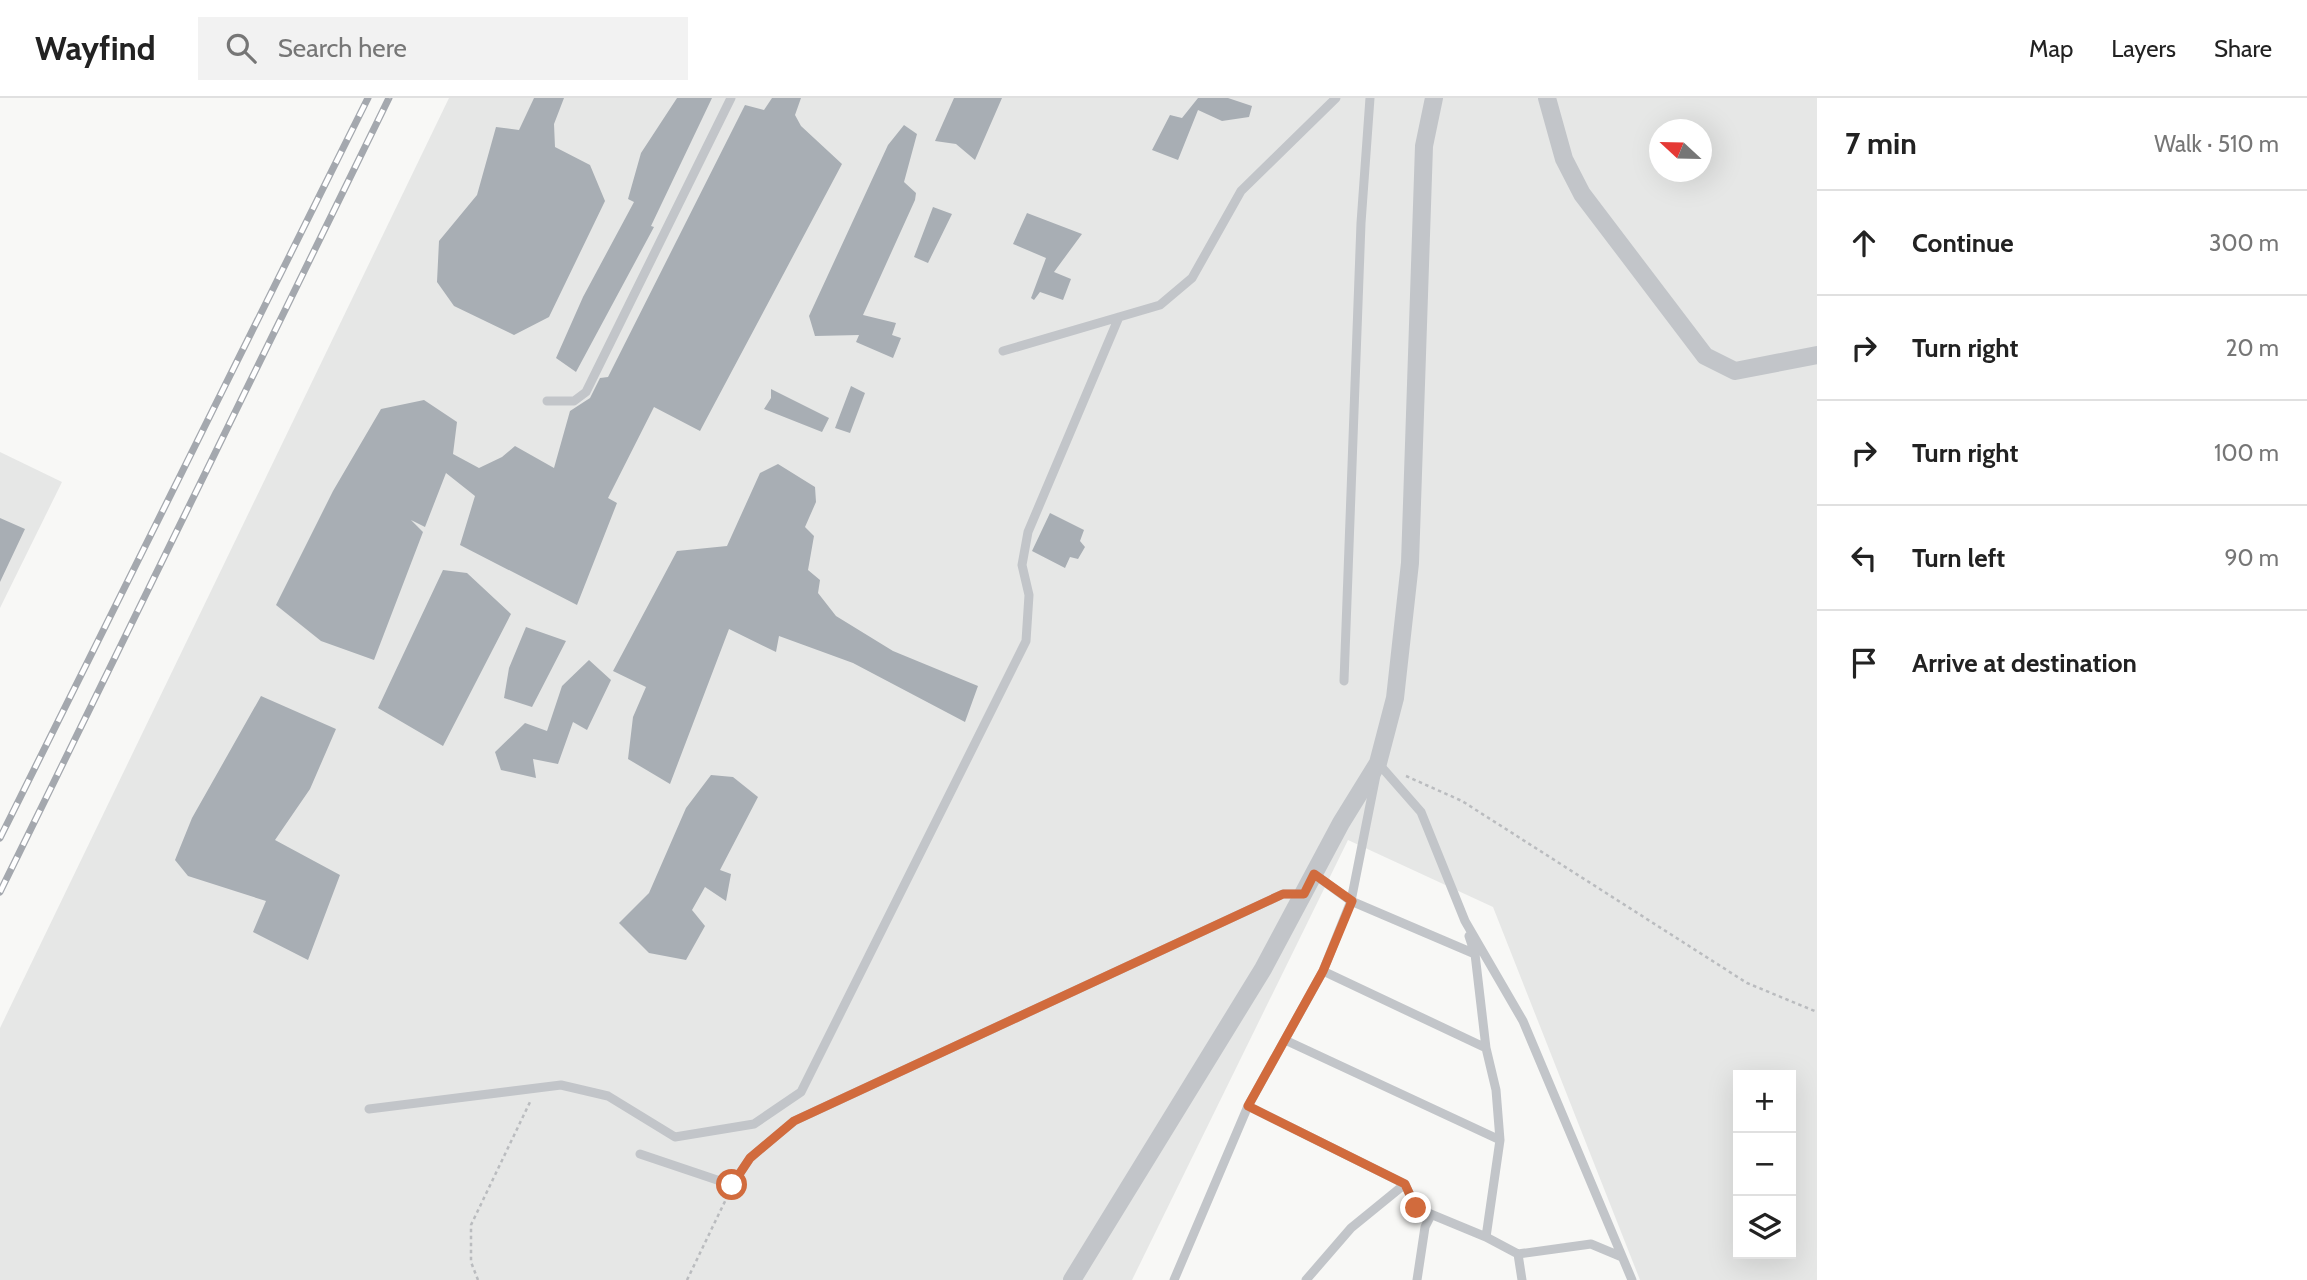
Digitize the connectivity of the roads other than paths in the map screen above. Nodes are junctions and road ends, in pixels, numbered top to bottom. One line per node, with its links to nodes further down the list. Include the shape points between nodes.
1 (731, 98): 9 (lane, via 586,391 574,401)
2 (1336, 98): 6 (lane, via 1241,191 1192,278 1160,305)
3 (1370, 98): 10 (lane)
4 (1434, 98): 11 (street, via 1424,146 1410,563 1395,698)
5 (1547, 98): 8 (street, via 1564,159 1582,194 1705,356 1735,371)
6 (1119, 317): 7 (lane); 21 (lane, via 1028,532 1022,565 1029,596 1026,641 801,1092 754,1124 675,1137 608,1096 561,1085)
7 (1003, 351)
8 (1817, 355)
9 (547, 401)
10 (1344, 681)
11 (1378, 763): 12 (street); 14 (lane); 15 (lane, via 1421,812)
12 (1314, 874): 13 (street); 14 (lane)
13 (1304, 894): 23 (lane, via 1283,894 794,1121 750,1158 732,1185); 29 (street, via 1250,992)
14 (1352, 901): 16 (lane); 17 (lane)
15 (1465, 921): 16 (lane); 28 (lane, via 1522,1021)
16 (1475, 954): 19 (lane)
17 (1323, 971): 18 (lane); 19 (lane)
18 (1285, 1040): 20 (lane); 22 (lane)
19 (1486, 1048): 22 (lane, via 1496,1090)
20 (1248, 1106): 24 (lane); 30 (lane)
21 (369, 1109)
22 (1500, 1140): 26 (lane)
23 (640, 1154)
24 (1405, 1184): 25 (lane, via 1416,1208); 31 (lane, via 1351,1228)
25 (1431, 1215): 26 (lane); 32 (lane)
26 (1486, 1237): 27 (lane)
27 (1518, 1254): 28 (lane, via 1591,1244); 33 (lane)
28 (1622, 1256): 34 (lane)
29 (1072, 1280)
30 (1174, 1280)
31 (1306, 1280)
32 (1417, 1280)
33 (1522, 1280)
34 (1632, 1280)

